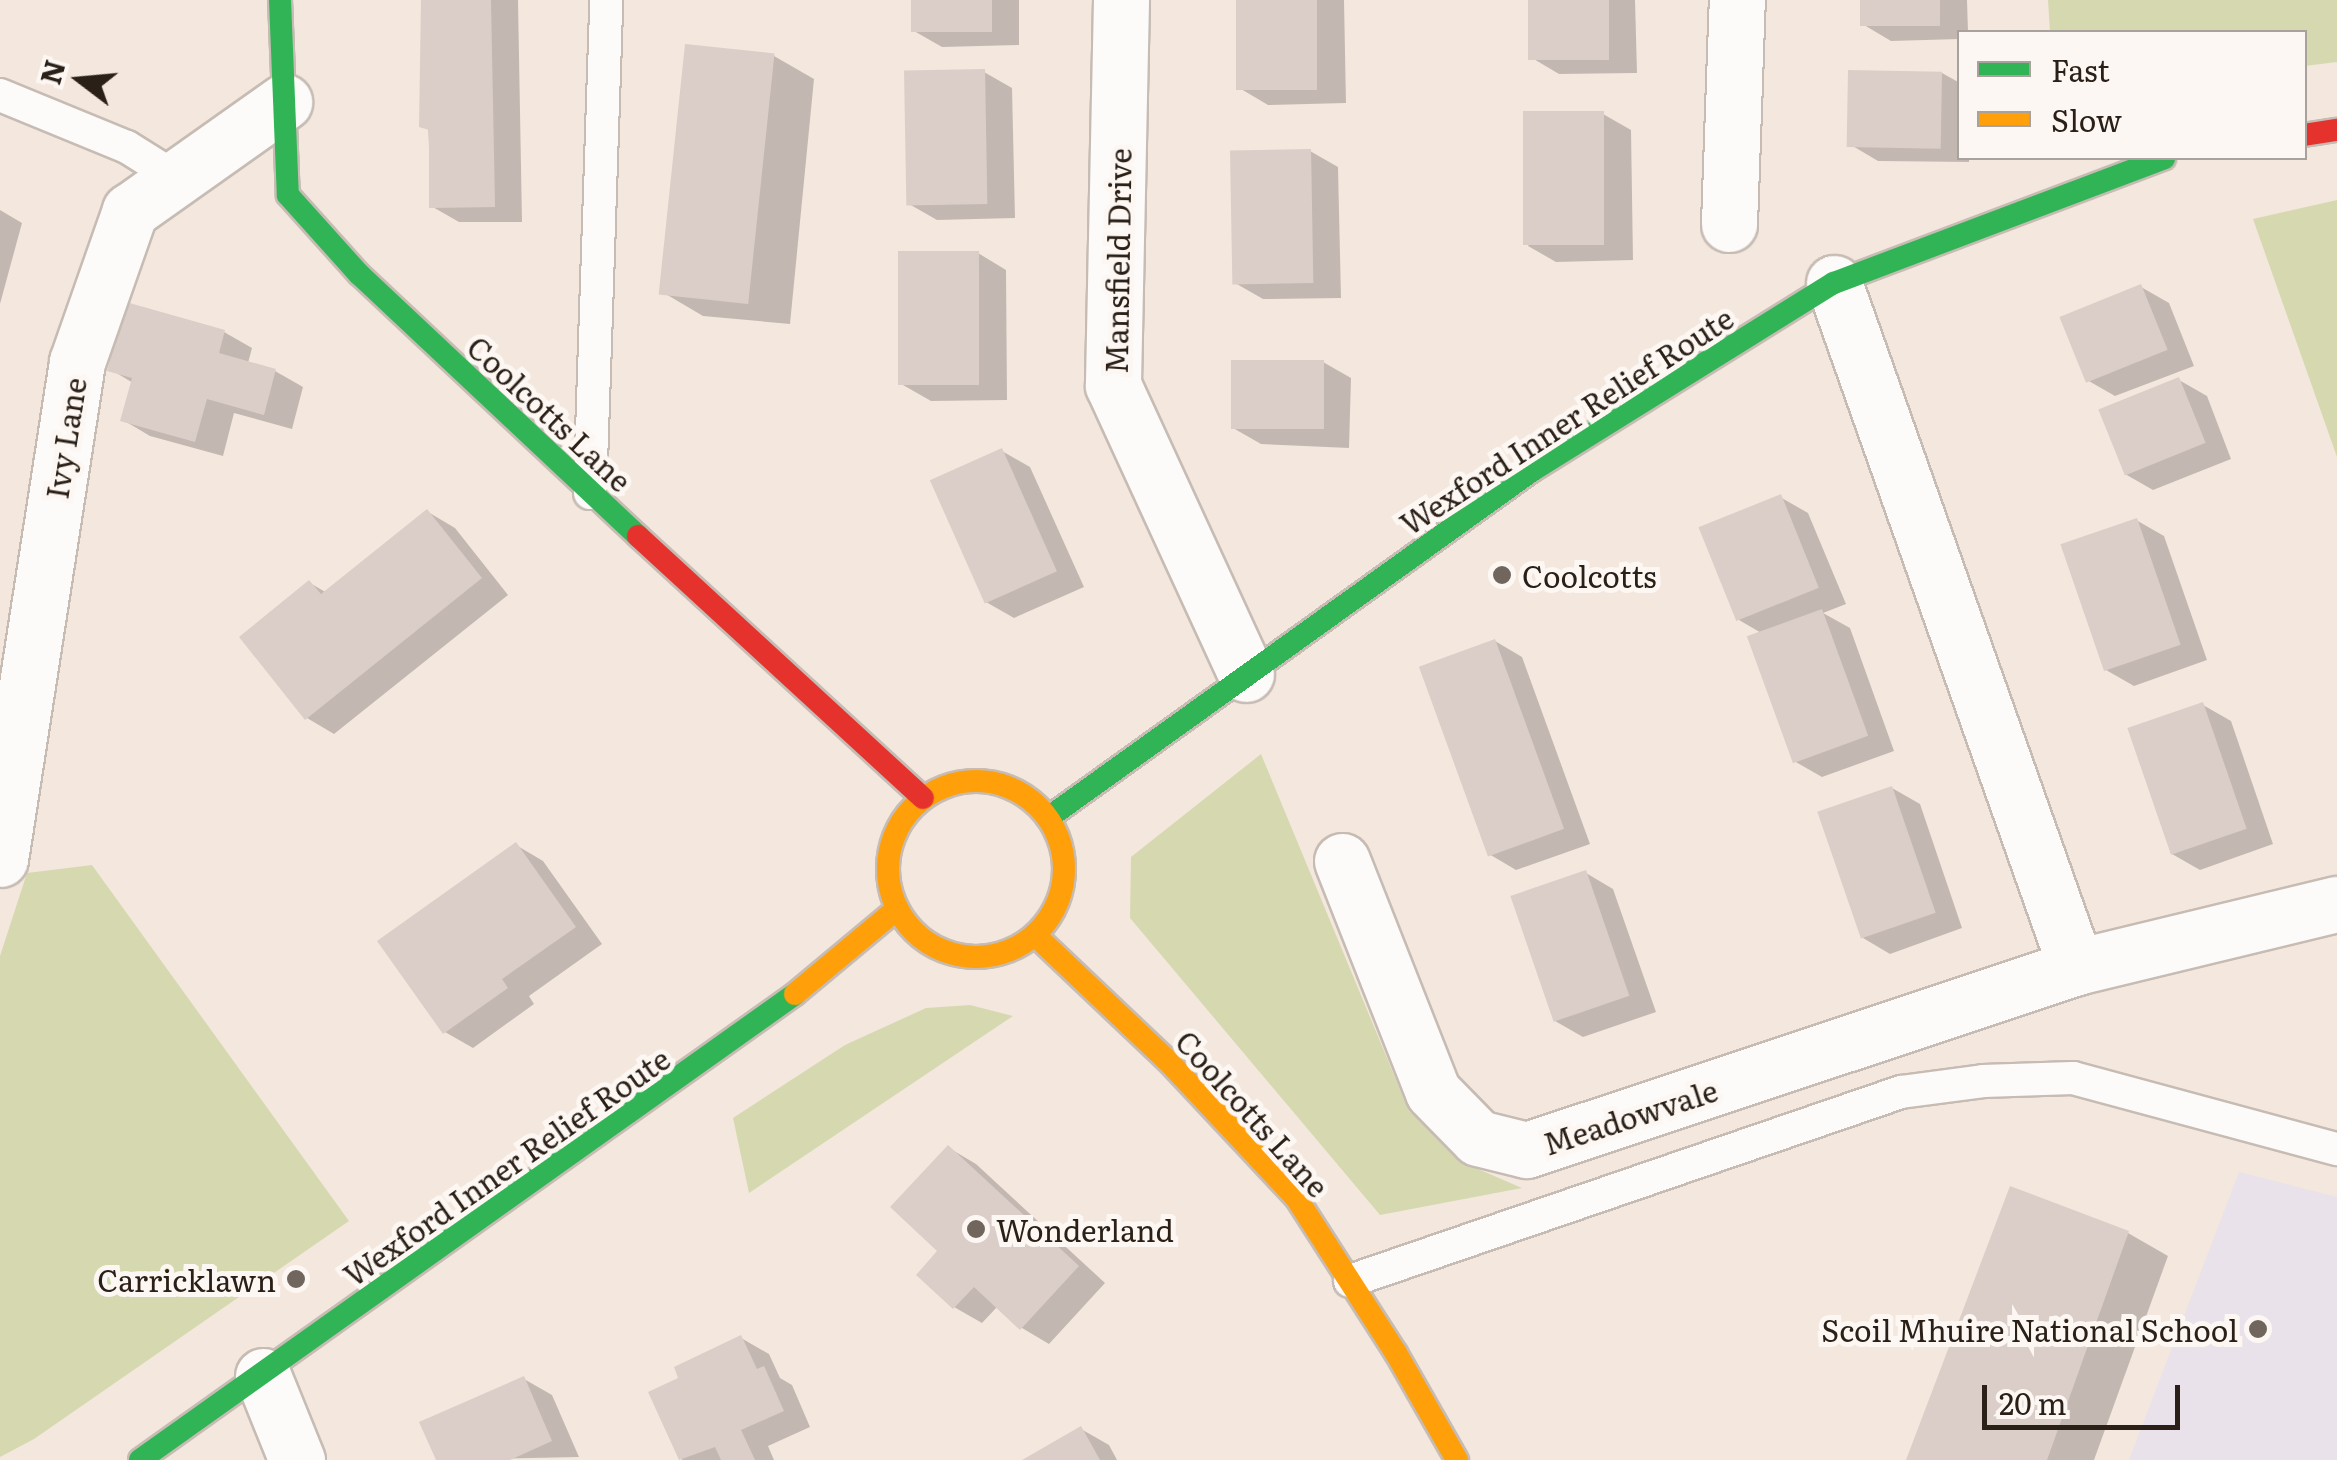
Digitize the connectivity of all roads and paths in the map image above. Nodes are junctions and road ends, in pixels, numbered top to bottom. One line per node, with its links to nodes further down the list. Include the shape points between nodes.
1 (280, 0): 6 (street, Coolcotts Lane)
2 (606, 0): 13 (lane)
3 (1121, 0): 14 (street, Mansfield Drive, via 1114,385)
4 (1736, 0): 11 (street)
5 (0, 96): 10 (lane, via 127,148)
6 (284, 102): 10 (street, Ivy Lane); 13 (street, Coolcotts Lane, via 288,195 359,274)
7 (2337, 130): 8 (street)
8 (2307, 135)
9 (2159, 160): 12 (street, Wexford Inner Relief Route)
10 (175, 176): 17 (street, Ivy Lane, via 130,211 77,362)
11 (1729, 224)
12 (1834, 284): 14 (street, Wexford Inner Relief Route, via 1533,470); 22 (street)
13 (590, 493): 15 (street, Coolcotts Lane)
14 (1246, 674): 16 (street, Wexford Inner Relief Route)
15 (922, 798): 16 (street, via 948,786 990,783 1028,798); 20 (street, via 890,849 888,880)
16 (1048, 818): 21 (street, via 1064,866 1052,916)
17 (0, 859)
18 (1342, 861): 22 (street, Meadowvale, via 1433,1092 1478,1138 1528,1150)
19 (2337, 904): 22 (street, Meadowvale)
20 (897, 909): 21 (street, via 934,948 959,956 1012,950); 25 (street, Wexford Inner Relief Route, via 774,1012)
21 (1035, 935): 24 (street, Coolcotts Lane, via 1168,1062 1296,1199)
22 (2076, 967)
23 (2337, 1149): 24 (lane, via 2073,1078 1917,1090)
24 (1350, 1282): 28 (street, Coolcotts Lane)
25 (262, 1376): 26 (street, Wexford Inner Relief Route); 27 (street)
26 (140, 1460)
27 (297, 1460)
28 (1457, 1460)

